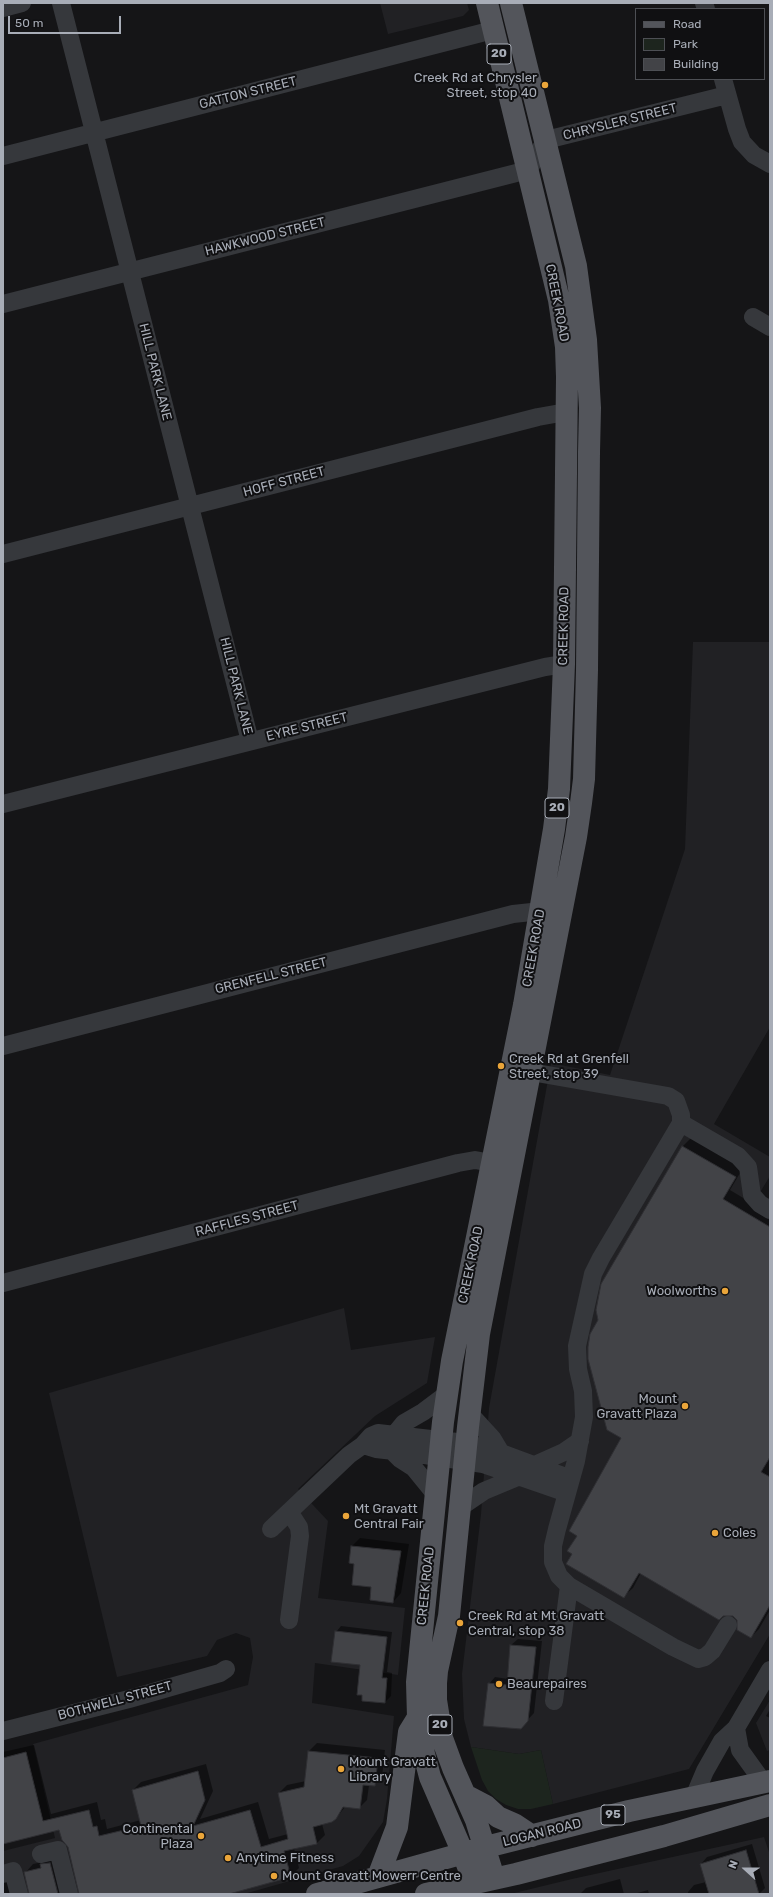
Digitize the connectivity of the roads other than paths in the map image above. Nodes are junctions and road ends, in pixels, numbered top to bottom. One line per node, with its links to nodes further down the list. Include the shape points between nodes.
1 (61, 3): 6 (street, HILL PARK LANE)
2 (487, 3): 4 (main road, CREEK ROAD / 20)
3 (511, 3): 7 (main road, CREEK ROAD / 20)
4 (493, 30): 6 (street, GATTON STREET); 10 (main road, CREEK ROAD / 20)
5 (725, 87): 7 (street, CHRYSLER STREET); 9 (street, via 742,142 754,155)
6 (95, 132): 8 (street, GATTON STREET); 11 (street, HILL PARK LANE)
7 (546, 140): 10 (street, CHRYSLER STREET); 23 (main road, CREEK ROAD / 20, via 576,266 586,340 590,408 587,670 584,779 579,817)
8 (3, 156)
9 (770, 164)
10 (528, 170): 11 (street, HAWKWOOD STREET); 15 (main road, CREEK ROAD / 20, via 563,324 566,347)
11 (130, 272): 12 (street, HAWKWOOD STREET); 16 (street, HILL PARK LANE)
12 (3, 304)
13 (753, 317): 14 (street)
14 (770, 327)
15 (566, 412): 16 (street, HOFF STREET, via 531,418); 18 (main road, CREEK ROAD / 20)
16 (190, 506): 17 (street, HOFF STREET); 19 (street, HILL PARK LANE)
17 (3, 554)
18 (564, 664): 19 (street, EYRE STREET); 21 (main road, CREEK ROAD / 20, via 559,789)
19 (250, 741): 20 (street, EYRE STREET)
20 (3, 804)
21 (541, 911): 22 (street, GRENFELL STREET, via 513,914); 25 (main road, CREEK ROAD / 20)
22 (3, 1046)
23 (531, 1072): 24 (street, via 668,1096 676,1101 682,1115); 29 (main road, CREEK ROAD / 20, via 481,1327)
24 (681, 1123): 26 (street, via 738,1156 748,1167 752,1195); 30 (street, via 593,1274 578,1346 578,1369 584,1404)
25 (492, 1163): 27 (street, RAFFLES STREET, via 475,1160 458,1164); 28 (main road, CREEK ROAD / 20)
26 (770, 1210)
27 (3, 1283)
28 (447, 1394): 31 (street, via 404,1422); 32 (main road, CREEK ROAD / 20)
29 (469, 1413): 33 (main road, CREEK ROAD / 20); 34 (street, via 492,1438)
30 (580, 1441): 35 (street, via 564,1452); 37 (street)
31 (394, 1443): 32 (street); 38 (street, via 400,1459 414,1468); 40 (street, via 362,1446 349,1455)
32 (440, 1448): 33 (street); 38 (main road, CREEK ROAD / 20)
33 (465, 1452): 34 (street); 36 (street, via 483,1464); 39 (main road, CREEK ROAD / 20)
34 (501, 1453): 35 (street)
35 (535, 1465): 37 (street)
36 (520, 1476): 37 (street); 39 (street, via 484,1491)
37 (569, 1486): 42 (street, via 553,1546 553,1562 559,1576)
38 (436, 1496): 48 (main road, CREEK ROAD / 20, via 418,1667)
39 (459, 1508): 52 (main road, CREEK ROAD / 20, via 449,1616 437,1671 436,1700 442,1738)
40 (290, 1513): 41 (street); 43 (street, via 299,1527 300,1536)
41 (271, 1529)
42 (569, 1586): 44 (street, via 698,1659 712,1651); 47 (street)
43 (289, 1620)
44 (728, 1625)
45 (226, 1669): 50 (street, BOTHWELL STREET, via 220,1673 129,1699)
46 (770, 1670): 49 (street)
47 (554, 1701)
48 (418, 1718): 57 (main road, CREEK ROAD / 20, via 430,1777); 60 (main road, via 409,1732 397,1827)
49 (736, 1728): 51 (street, via 740,1750); 53 (street, via 722,1741)
50 (3, 1731)
51 (766, 1782): 53 (main road, LOGAN ROAD / 95)
52 (465, 1795): 55 (main road); 56 (main road, CREEK ROAD / 20)
53 (694, 1797): 55 (main road, LOGAN ROAD / 95)
54 (770, 1805): 61 (main road, via 664,1836)
55 (532, 1836): 56 (main road, LOGAN ROAD / 95)
56 (486, 1847): 57 (main road, LOGAN ROAD / 95); 61 (main road, CREEK ROAD / 20)
57 (463, 1853): 60 (main road, LOGAN ROAD / 95); 61 (main road, CREEK ROAD / 20)
58 (41, 1854): 64 (street, via 58,1850)
59 (3, 1874): 63 (street, via 13,1871)
60 (378, 1877): 62 (main road, LOGAN ROAD / 95)
61 (484, 1881): 65 (main road)
62 (321, 1893)
63 (19, 1894)
64 (69, 1894)
65 (426, 1894)

